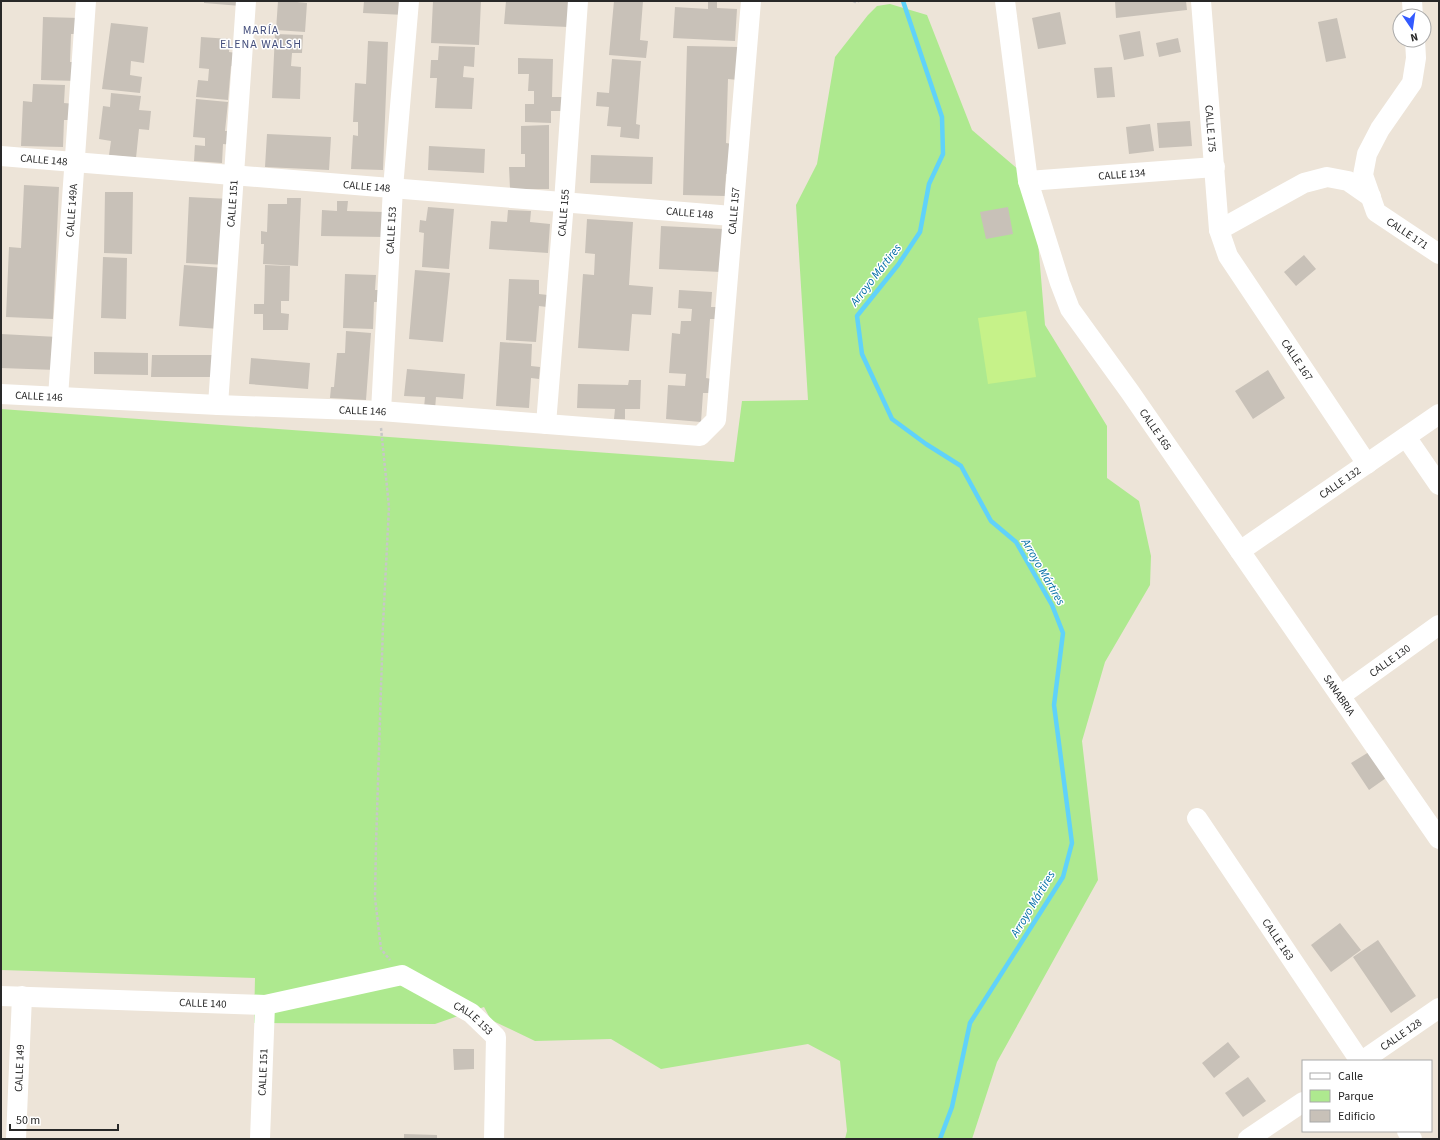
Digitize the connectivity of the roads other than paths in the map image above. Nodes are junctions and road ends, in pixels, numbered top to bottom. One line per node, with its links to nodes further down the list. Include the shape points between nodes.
1 (86, 1): 10 (street, CALLE 149A)
2 (246, 1): 12 (street, CALLE 151)
3 (409, 1): 14 (street, CALLE 153)
4 (578, 1): 15 (street, CALLE 155)
5 (750, 1): 17 (street, CALLE 157)
6 (1006, 1): 13 (street, CALLE 165)
7 (1201, 1): 11 (street, CALLE 175)
8 (1415, 48): 16 (street, via 1412,82 1380,129 1367,154 1363,175)
9 (1, 156): 10 (street, CALLE 148)
10 (74, 162): 12 (street, CALLE 148); 22 (street, CALLE 149A)
11 (1215, 167): 13 (street, CALLE 134); 18 (street, CALLE 175)
12 (233, 175): 14 (street, CALLE 148); 23 (street, CALLE 151)
13 (1028, 181): 31 (street, CALLE 165, via 1070,309)
14 (394, 188): 15 (street, CALLE 148); 24 (street, CALLE 153)
15 (564, 202): 17 (street, CALLE 148); 27 (street, CALLE 155)
16 (1374, 205): 18 (street, via 1348,181 1327,177 1304,182); 19 (street, CALLE 171)
17 (732, 216): 26 (street, CALLE 157)
18 (1219, 230): 20 (street, CALLE 175)
19 (1439, 254)
20 (1228, 256): 29 (street, CALLE 167)
21 (1, 394): 22 (street, CALLE 146)
22 (58, 397): 23 (street, CALLE 146)
23 (218, 405): 24 (street, CALLE 146)
24 (381, 411): 27 (street, CALLE 146)
25 (1439, 414): 28 (street, CALLE 132)
26 (716, 420): 27 (street, CALLE 146, via 700,436)
27 (546, 424)
28 (1406, 437): 29 (street, CALLE 132); 30 (street)
29 (1367, 464): 31 (street, CALLE 132)
30 (1439, 485)
31 (1240, 551): 33 (street, SANABRIA)
32 (1439, 625): 33 (street, CALLE 130)
33 (1340, 696): 35 (street, SANABRIA)
34 (1197, 818): 41 (street, CALLE 163)
35 (1439, 839)
36 (402, 975): 39 (street, CALLE 140); 46 (street, CALLE 153, via 471,1013 496,1037)
37 (1, 996): 38 (street, CALLE 140)
38 (22, 996): 39 (street, CALLE 140); 44 (street, CALLE 149)
39 (265, 1005): 45 (street, CALLE 151)
40 (1439, 1008): 42 (street, CALLE 128)
41 (1360, 1060)
42 (1362, 1060)
43 (1302, 1103): 47 (street)
44 (16, 1139)
45 (260, 1139)
46 (494, 1139)
47 (1248, 1139)

